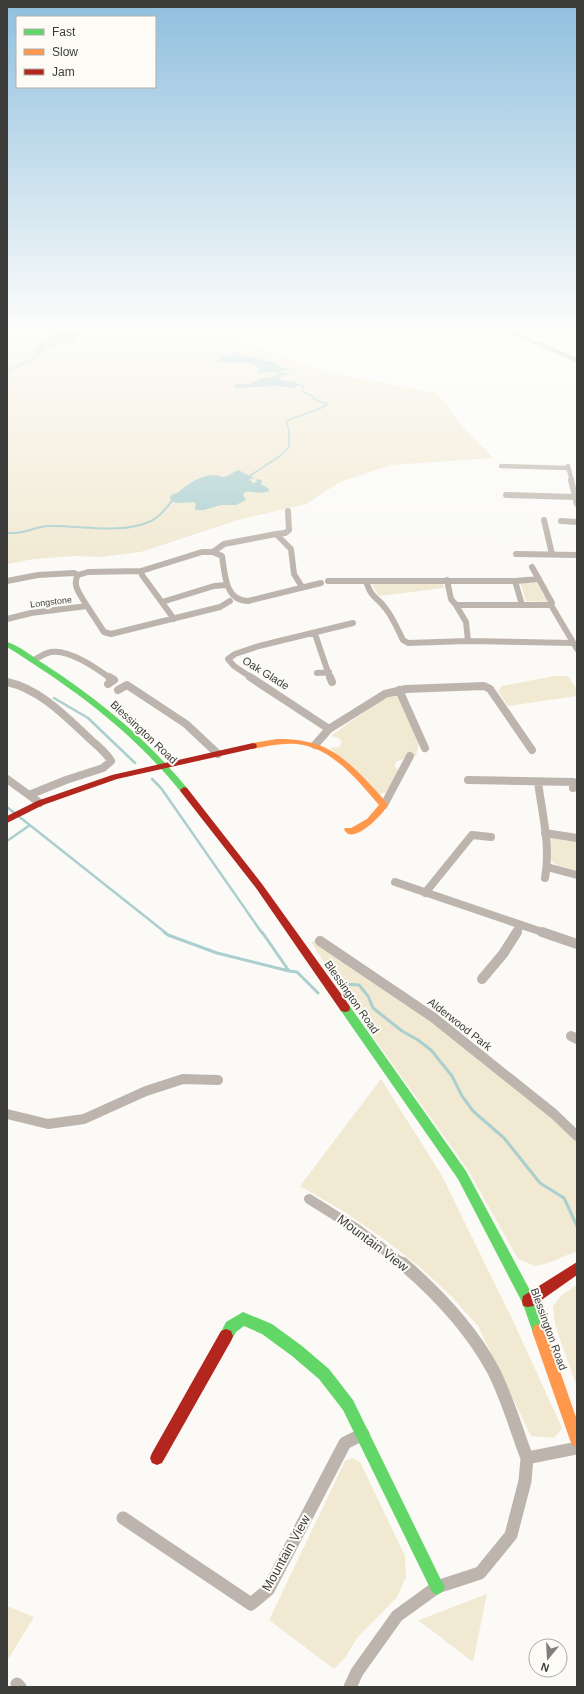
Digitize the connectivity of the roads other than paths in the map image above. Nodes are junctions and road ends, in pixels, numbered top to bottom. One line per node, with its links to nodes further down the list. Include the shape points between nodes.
1 (501, 466): 3 (street, via 513,464 568,467)
2 (506, 495): 3 (street, via 524,498)
3 (575, 497): 4 (street)
4 (577, 504)
5 (288, 511): 9 (street, via 289,530)
6 (544, 520): 12 (street)
7 (561, 521): 8 (street)
8 (577, 522)
9 (276, 534): 10 (street, via 224,544); 25 (street, via 291,549 294,574)
10 (213, 552): 15 (street, via 202,552); 24 (street, via 222,556)
11 (516, 554): 12 (street)
12 (552, 554): 13 (street)
13 (577, 555)
14 (532, 567): 18 (street)
15 (141, 571): 16 (street, via 88,572); 27 (street)
16 (78, 575): 22 (street, via 56,573); 31 (street, Longstone, via 74,579 75,584)
17 (447, 580): 20 (street); 21 (street); 28 (street, via 451,599)
18 (539, 580): 21 (street); 30 (street)
19 (328, 581): 20 (street)
20 (366, 581): 36 (street, via 369,591 386,608 406,642 413,644)
21 (515, 581): 29 (street)
22 (7, 582)
23 (320, 583): 25 (street)
24 (227, 585): 25 (street, via 235,598 248,601); 27 (street, via 214,586)
25 (302, 587)
26 (230, 601): 33 (street, via 220,607)
27 (162, 602): 33 (street)
28 (456, 605): 29 (street); 36 (street, via 466,622)
29 (522, 605): 30 (street)
30 (551, 605): 38 (street)
31 (87, 606): 32 (street, Longstone, via 31,613); 33 (street, via 98,625 107,634)
32 (7, 619)
33 (174, 619)
34 (353, 623): 35 (street, Oak Glade)
35 (315, 634): 40 (street); 47 (street, Oak Glade, via 259,646 228,659 234,666)
36 (468, 641): 38 (street)
37 (7, 644): 39 (main road, Blessington Road)
38 (575, 646)
39 (34, 660): 44 (street, via 57,652 93,666 114,680); 53 (main road, Blessington Road, via 86,696 131,732)
40 (329, 672): 41 (street); 43 (street)
41 (317, 673)
42 (7, 682): 58 (street, via 14,682 43,698 108,756 110,761 103,768)
43 (332, 682)
44 (108, 684)
45 (118, 690): 51 (street, via 127,685 186,724)
46 (399, 690): 47 (street, via 375,699); 49 (street); 50 (street, via 487,687)
47 (329, 729): 48 (street)
48 (315, 745): 51 (main road, via 296,741 273,741); 60 (main road, via 336,756)
49 (425, 748)
50 (532, 750)
51 (218, 754): 53 (main road)
52 (410, 756): 60 (street)
53 (166, 766): 59 (main road, via 115,777); 80 (main road, Blessington Road, via 259,886 462,1176)
54 (7, 778): 58 (street)
55 (468, 780): 56 (street)
56 (538, 782): 57 (street, via 573,782); 63 (street)
57 (573, 788)
58 (29, 795): 59 (street)
59 (40, 804): 61 (main road)
60 (384, 805): 62 (main road, via 370,821 351,832)
61 (10, 818)
62 (348, 830)
63 (544, 833): 65 (street); 66 (street)
64 (491, 837): 70 (street, via 472,835)
65 (577, 838)
66 (547, 867): 67 (street); 68 (street)
67 (577, 875)
68 (545, 878)
69 (394, 882): 70 (street)
70 (425, 894): 71 (street)
71 (520, 925): 73 (street); 74 (street, via 512,943)
72 (320, 941): 77 (street, Alderwood Park, via 434,1018 554,1114)
73 (577, 944)
74 (482, 979)
75 (218, 1080): 76 (street, via 183,1080 146,1091 84,1119 48,1124)
76 (7, 1114)
77 (577, 1136)
78 (309, 1198): 85 (street, Mountain View, via 379,1245 448,1307 469,1333 492,1369)
79 (577, 1268): 80 (main road)
80 (528, 1301): 82 (main road, Blessington Road)
81 (363, 1434): 84 (main road, via 348,1405 324,1374 267,1329 243,1319 231,1327); 86 (street, Mountain View, via 345,1443 268,1590 251,1604); 87 (main road)
82 (577, 1440)
83 (577, 1448): 85 (street)
84 (157, 1458)
85 (527, 1458): 87 (street, Mountain View, via 526,1481 511,1535 480,1573)
86 (123, 1518)
87 (437, 1587): 88 (street, Mountain View, via 397,1616 357,1672)
88 (350, 1687)

